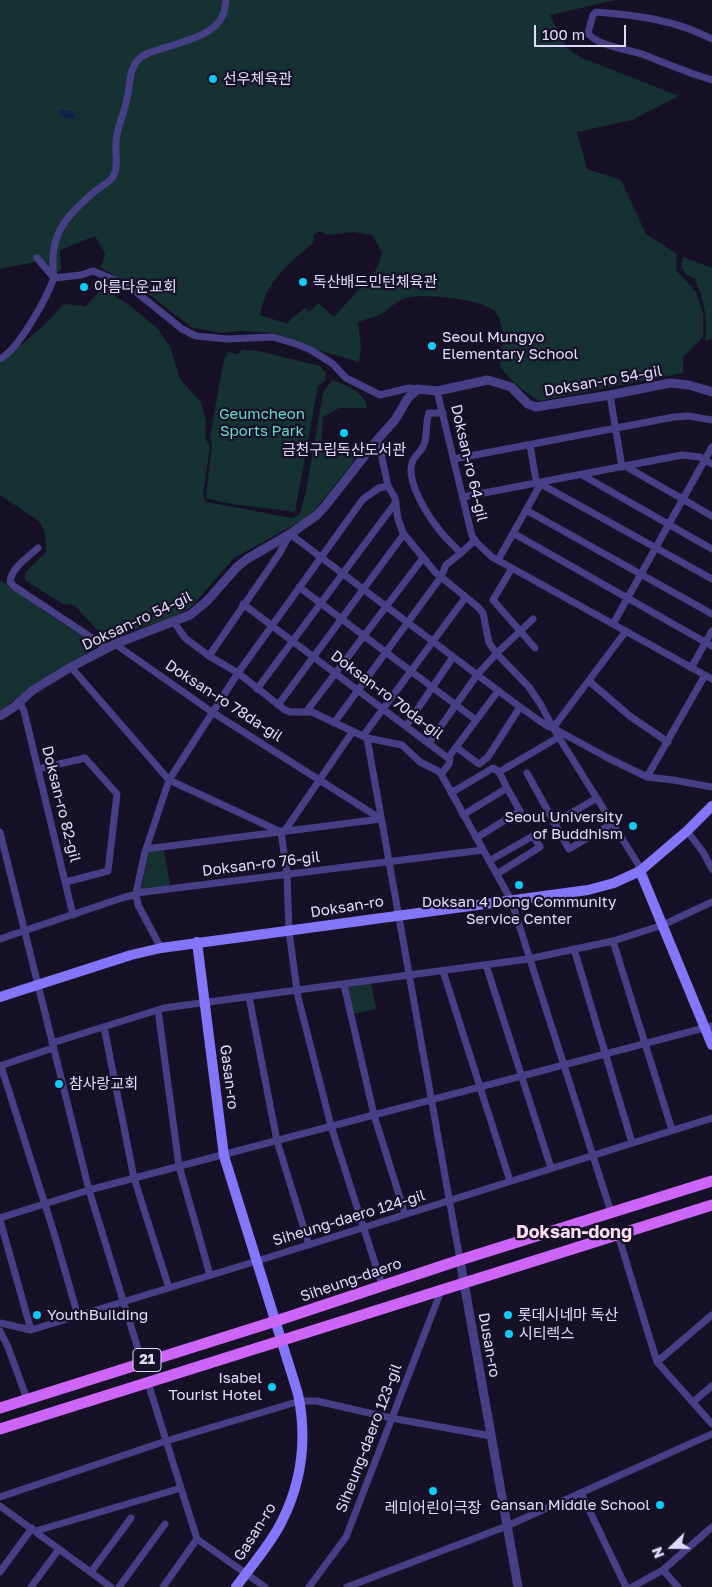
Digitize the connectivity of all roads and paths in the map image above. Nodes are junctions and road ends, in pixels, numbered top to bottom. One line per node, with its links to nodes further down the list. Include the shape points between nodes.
1 (226, 0): 5 (street, via 224,14 209,30 142,56 136,62 116,143 113,178 66,218 53,247)
2 (712, 39): 3 (street, via 661,20 596,12 588,34 604,43)
3 (712, 80)
4 (37, 258): 5 (street)
5 (54, 278): 6 (street, via 48,294 11,352); 7 (street, Doksan-ro 54-gil, via 93,272 135,291 182,329 196,336 228,339 273,337 311,350 333,364 346,378 380,395)
6 (0, 359)
7 (418, 389): 8 (street, Doksan-ro 54-gil); 14 (street, Doksan-ro 54-gil)
8 (437, 390): 10 (street, Doksan-ro 54-gil, via 488,380 510,387 536,407); 11 (street, Doksan-ro 64-gil)
9 (712, 392): 10 (street, Doksan-ro 54-gil, via 670,383)
10 (610, 395): 13 (street)
11 (443, 413): 18 (street, Doksan-ro 64-gil); 37 (street, via 429,413 425,443 415,456 411,470 413,484 428,514)
12 (712, 420): 13 (street, via 689,416)
13 (616, 428): 15 (street); 20 (street)
14 (378, 439): 23 (street); 31 (street, Doksan-ro 54-gil, via 326,506)
15 (530, 445): 18 (street); 22 (street)
16 (712, 447): 17 (street)
17 (706, 459): 19 (street); 20 (street, via 682,455); 25 (street)
18 (454, 460): 24 (street, Doksan-ro 64-gil)
19 (712, 464)
20 (624, 467): 21 (street); 25 (street)
21 (582, 474): 22 (street); 29 (street)
22 (539, 483): 24 (street); 27 (street); 35 (street)
23 (388, 486): 26 (street); 38 (street, via 363,500)
24 (463, 497): 33 (street, Doksan-ro 64-gil)
25 (683, 500): 28 (street); 29 (street)
26 (396, 502): 32 (street); 42 (street)
27 (526, 510): 30 (street); 43 (street)
28 (712, 516)
29 (669, 525): 35 (street); 36 (street)
30 (513, 533): 40 (street); 49 (street)
31 (290, 534): 38 (street); 51 (street); 56 (street, Doksan-ro 54-gil, via 247,559 199,609)
32 (404, 534): 39 (street); 47 (street)
33 (475, 540): 37 (street); 40 (street, Doksan-ro 64-gil)
34 (38, 548): 67 (street, Doksan-ro 78da-gil, via 14,570 10,582)
35 (656, 548): 43 (street); 45 (street)
36 (712, 549)
37 (461, 553): 44 (street, via 446,565)
38 (320, 557): 42 (street); 46 (street)
39 (423, 558): 44 (street); 52 (street)
40 (498, 560): 41 (street, Doksan-ro 64-gil)
41 (512, 568): 58 (street, Doksan-ro 64-gil); 61 (street, via 493,600)
42 (342, 574): 47 (street); 50 (street)
43 (642, 574): 49 (street); 53 (street)
44 (441, 577): 48 (street); 57 (street)
45 (712, 579)
46 (299, 586): 50 (street); 59 (street)
47 (363, 590): 52 (street); 54 (street)
48 (465, 598): 65 (street); 70 (street, via 483,613 489,643)
49 (628, 598): 58 (street); 66 (street)
50 (321, 603): 54 (street); 64 (street)
51 (243, 604): 59 (street, Doksan-ro 70da-gil); 71 (street)
52 (386, 607): 57 (street); 63 (street)
53 (712, 614)
54 (342, 618): 63 (street); 72 (street)
55 (533, 619): 61 (street)
56 (174, 622): 67 (street, Doksan-ro 54-gil); 71 (street, via 185,638)
57 (407, 623): 65 (street); 69 (street)
58 (613, 624): 62 (street, Doksan-ro 64-gil)
59 (271, 626): 64 (street, Doksan-ro 70da-gil); 77 (street)
60 (712, 630): 66 (street)
61 (520, 631): 68 (street); 70 (street)
62 (626, 631): 75 (street, Doksan-ro 64-gil); 81 (street)
63 (364, 636): 69 (street); 78 (street)
64 (292, 642): 72 (street, Doksan-ro 70da-gil); 83 (street)
65 (432, 642): 73 (street); 76 (street)
66 (709, 644): 75 (street)
67 (111, 646): 74 (street, Doksan-ro 54-gil); 91 (street, Doksan-ro 78da-gil)
68 (535, 648)
69 (386, 652): 76 (street); 84 (street)
70 (496, 653): 79 (street); 97 (street, via 529,687)
71 (209, 656): 77 (street)
72 (313, 657): 78 (street, Doksan-ro 70da-gil); 88 (street)
73 (453, 657): 79 (street); 82 (street)
74 (70, 667): 86 (street, Doksan-ro 54-gil); 111 (street)
75 (691, 668): 80 (street, Doksan-ro 64-gil)
76 (411, 671): 82 (street); 90 (street)
77 (238, 673): 83 (street); 91 (street)
78 (335, 674): 84 (street, Doksan-ro 70da-gil); 92 (street)
79 (477, 675): 85 (street); 87 (street)
80 (709, 677): 101 (street)
81 (589, 681): 97 (street); 101 (street, via 631,717)
82 (433, 687): 87 (street); 96 (street)
83 (258, 689): 88 (street)
84 (358, 690): 90 (street, Doksan-ro 70da-gil); 95 (street)
85 (498, 691): 89 (street); 94 (street, Doksan-ro 70da-gil)
86 (19, 701): 93 (street, Doksan-ro 54-gil); 105 (street, Doksan-ro 82-gil)
87 (456, 704): 94 (street); 102 (street)
88 (278, 705): 92 (street, via 290,712)
89 (520, 707): 97 (street); 103 (street, via 488,757 479,764)
90 (383, 709): 96 (street, Doksan-ro 70da-gil); 99 (street)
91 (212, 712): 110 (street, Doksan-ro 78da-gil); 111 (street)
92 (306, 712): 95 (street)
93 (0, 716)
94 (476, 720): 103 (street, Doksan-ro 70da-gil)
95 (334, 723): 98 (street)
96 (406, 726): 102 (street, Doksan-ro 70da-gil)
97 (553, 728): 100 (street); 109 (street)
98 (352, 731): 99 (street); 110 (street)
99 (365, 737): 108 (street, via 402,745 420,762); 118 (street)
100 (559, 737): 106 (street); 115 (street)
101 (668, 742): 109 (street)
102 (429, 743): 104 (street, Doksan-ro 70da-gil)
103 (456, 747): 104 (street, Doksan-ro 70da-gil)
104 (448, 758): 108 (street, via 449,764)
105 (38, 769): 133 (street, Doksan-ro 82-gil); 133 (street, via 85,758 117,794 108,871)
106 (499, 772): 113 (street); 114 (street, via 493,768)
107 (527, 773): 119 (street)
108 (441, 774): 114 (street)
109 (647, 777): 112 (street)
110 (320, 779): 118 (street, Doksan-ro 78da-gil); 123 (street)
111 (169, 780): 123 (street); 125 (street)
112 (712, 787)
113 (507, 788): 117 (street); 124 (street, via 520,811)
114 (451, 793): 117 (street)
115 (596, 798): 119 (street); 120 (street)
116 (712, 806): 121 (main road, Doksan-ro)
117 (463, 815): 124 (street)
118 (381, 819): 123 (street); 127 (street)
119 (554, 823): 120 (street, via 569,850)
120 (613, 823): 130 (street)
121 (688, 831): 129 (street); 130 (main road, Doksan-ro)
122 (0, 832): 140 (street)
123 (281, 832): 125 (street); 131 (street)
124 (476, 838): 126 (street)
125 (146, 849): 134 (street)
126 (483, 850): 127 (street, Doksan-ro 76-gil); 128 (street)
127 (389, 862): 131 (street, Doksan-ro 76-gil); 138 (street)
128 (490, 862): 132 (street); 132 (street, via 534,836 540,848)
129 (712, 869)
130 (640, 871): 135 (main road, Doksan-ro, via 588,890); 139 (main road)
131 (287, 874): 134 (street, Doksan-ro 76-gil); 141 (street)
132 (497, 874): 135 (street)
133 (66, 882): 137 (street, Doksan-ro 82-gil)
134 (136, 893): 137 (street, Doksan-ro 76-gil); 145 (street, via 138,905)
135 (511, 900): 138 (main road, Doksan-ro); 147 (street)
136 (712, 902): 139 (street)
137 (73, 915): 140 (street, Doksan-ro 76-gil)
138 (398, 915): 141 (main road, Doksan-ro); 150 (street)
139 (663, 925): 143 (street); 159 (main road)
140 (24, 932): 142 (street, Doksan-ro 76-gil); 152 (street)
141 (289, 932): 144 (main road, Doksan-ro); 153 (street)
142 (0, 940)
143 (613, 941): 146 (street); 160 (street)
144 (197, 942): 145 (main road, Doksan-ro); 156 (main road, Gasan-ro)
145 (161, 948): 152 (main road, Doksan-ro)
146 (574, 949): 147 (street); 163 (street)
147 (528, 959): 148 (street); 165 (street)
148 (486, 965): 149 (street); 166 (street)
149 (443, 971): 150 (street); 167 (street)
150 (408, 976): 151 (street); 168 (street)
151 (344, 985): 153 (street); 169 (street)
152 (37, 986): 155 (main road, Doksan-ro); 161 (street)
153 (296, 990): 154 (street); 171 (street)
154 (249, 996): 156 (street); 173 (street)
155 (0, 997)
156 (205, 1002): 157 (street); 175 (main road, Gasan-ro)
157 (158, 1010): 158 (street); 177 (street)
158 (104, 1027): 161 (street); 179 (street)
159 (709, 1027): 160 (street); 162 (main road)
160 (645, 1044): 163 (street); 172 (street)
161 (52, 1045): 164 (street); 182 (street)
162 (712, 1045)
163 (606, 1054): 165 (street); 174 (street)
164 (1, 1066): 184 (street)
165 (563, 1066): 166 (street); 176 (street)
166 (522, 1076): 167 (street); 178 (street)
167 (480, 1087): 168 (street); 180 (street)
168 (431, 1100): 169 (street); 183 (street)
169 (374, 1115): 171 (street); 187 (street)
170 (712, 1118): 172 (street, Siheung-daero 124-gil)
171 (331, 1126): 173 (street); 189 (street)
172 (672, 1130): 174 (street, Siheung-daero 124-gil)
173 (277, 1141): 175 (street); 191 (street)
174 (632, 1143): 176 (street, Siheung-daero 124-gil)
175 (223, 1155): 177 (street); 193 (main road, Gasan-ro)
176 (591, 1156): 178 (street, Siheung-daero 124-gil); 186 (street)
177 (179, 1166): 179 (street); 194 (street)
178 (551, 1168): 180 (street, Siheung-daero 124-gil)
179 (134, 1178): 182 (street); 197 (street)
180 (510, 1181): 183 (street, Siheung-daero 124-gil)
181 (712, 1181): 186 (main road, Siheung-daero / 21)
182 (89, 1190): 184 (street); 199 (street)
183 (449, 1201): 187 (street, Siheung-daero 124-gil); 192 (street)
184 (45, 1204): 188 (street); 201 (street)
185 (712, 1205): 190 (main road, 21)
186 (611, 1212): 192 (main road, Siheung-daero / 21)
187 (405, 1214): 189 (street, Siheung-daero 124-gil)
188 (0, 1219): 204 (street)
189 (363, 1228): 191 (street, Siheung-daero 124-gil); 196 (street)
190 (618, 1234): 195 (main road, 21); 208 (street)
191 (309, 1245): 193 (street, Siheung-daero 124-gil)
192 (460, 1260): 195 (street, Dusan-ro); 196 (main road, Siheung-daero / 21)
193 (257, 1261): 194 (street); 202 (main road, Gasan-ro)
194 (210, 1276): 197 (street)
195 (464, 1284): 198 (main road, 21); 219 (street, Dusan-ro)
196 (382, 1285): 202 (main road, Siheung-daero / 21)
197 (169, 1288): 199 (street)
198 (440, 1291): 206 (main road, 21); 215 (street, Siheung-daero 123-gil)
199 (124, 1302): 201 (street); 207 (street)
200 (712, 1315): 208 (street)
201 (78, 1316): 204 (street)
202 (276, 1321): 206 (main road, Gasan-ro); 207 (main road, Siheung-daero / 21)
203 (0, 1322): 204 (street)
204 (31, 1330)
205 (0, 1331): 211 (street)
206 (282, 1341): 209 (main road, 21); 212 (main road, Gasan-ro)
207 (142, 1362): 211 (main road, Siheung-daero / 21)
208 (657, 1362): 213 (street)
209 (148, 1383): 217 (main road, 21); 220 (street)
210 (712, 1386): 213 (street)
211 (27, 1399): 214 (main road, Siheung-daero / 21)
212 (300, 1401): 215 (street, via 317,1401); 220 (street); 235 (main road, Gasan-ro, via 302,1455 293,1495 282,1522)
213 (693, 1402): 216 (street)
214 (0, 1408)
215 (391, 1418): 219 (street); 242 (street, Siheung-daero 123-gil, via 346,1537)
216 (712, 1424)
217 (0, 1429)
218 (712, 1434): 222 (street)
219 (491, 1436): 227 (street, Dusan-ro)
220 (166, 1441): 221 (street); 223 (street)
221 (181, 1488): 229 (street); 230 (street)
222 (581, 1492): 227 (street); 245 (street)
223 (0, 1497)
224 (0, 1506): 229 (street)
225 (131, 1518): 234 (street)
226 (165, 1524): 238 (street)
227 (507, 1526): 243 (street); 244 (street, Dusan-ro)
228 (712, 1527): 232 (street)
229 (34, 1530): 231 (street); 233 (street)
230 (197, 1539): 235 (street); 239 (street)
231 (59, 1548): 234 (street); 236 (street)
232 (663, 1570): 246 (street); 247 (street)
233 (0, 1572)
234 (91, 1572): 237 (street)
235 (246, 1573): 240 (main road, Gasan-ro); 241 (street)
236 (31, 1587)
237 (111, 1587)
238 (120, 1587)
239 (163, 1587)
240 (236, 1587)
241 (265, 1587)
242 (308, 1587)
243 (347, 1587)
244 (518, 1587)
245 (626, 1587)
246 (632, 1587)
247 (678, 1587)

